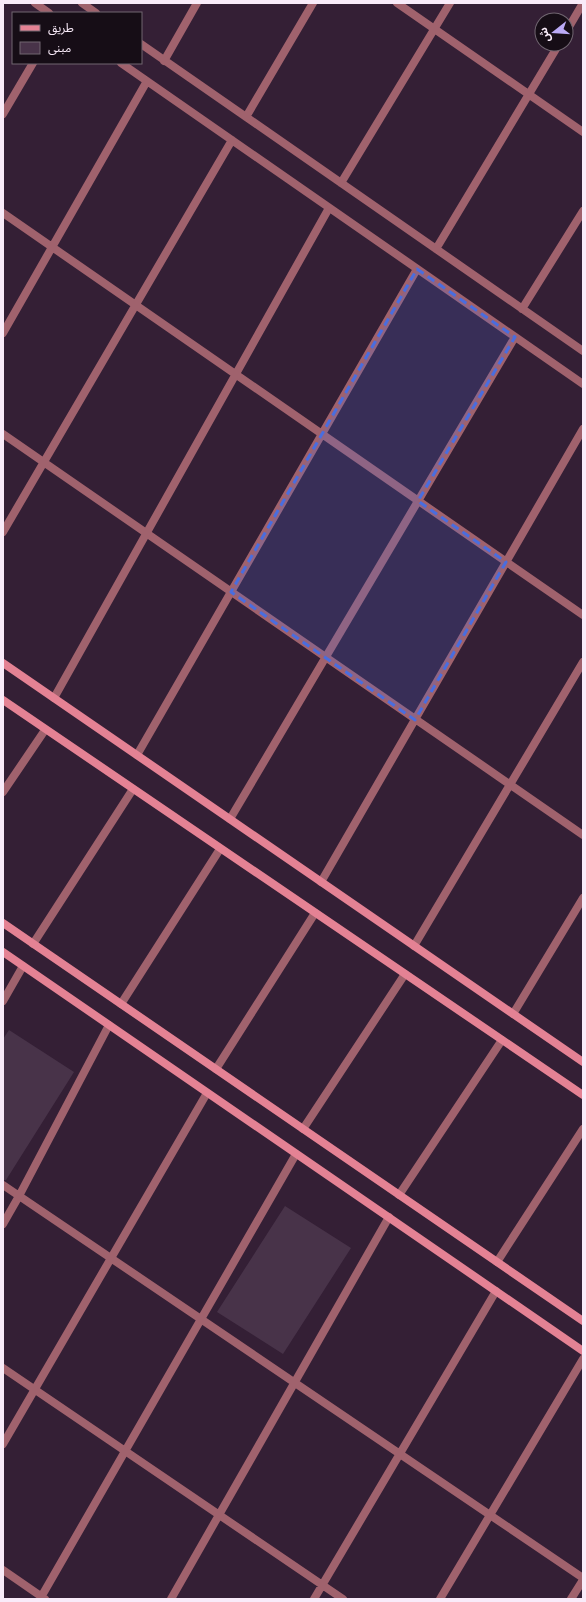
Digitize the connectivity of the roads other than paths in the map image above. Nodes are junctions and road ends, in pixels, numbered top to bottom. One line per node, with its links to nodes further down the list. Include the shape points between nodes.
1 (35, 3): 8 (street)
2 (82, 3): 9 (street)
3 (197, 3): 14 (street)
4 (313, 3): 20 (street)
5 (397, 3): 11 (street)
6 (450, 3): 11 (street)
7 (583, 4): 10 (street)
8 (48, 12)
9 (95, 12)
10 (574, 19)
11 (434, 29): 18 (street); 23 (street)
12 (142, 45): 14 (street)
13 (554, 52): 18 (street)
14 (164, 61): 20 (street)
15 (32, 64): 19 (street)
16 (122, 64): 17 (street)
17 (147, 81): 22 (street); 27 (street)
18 (528, 94): 21 (street); 28 (street)
19 (3, 114)
20 (246, 117): 23 (street)
21 (583, 132)
22 (232, 140): 24 (street); 30 (street)
23 (341, 183): 28 (street)
24 (329, 208): 29 (street); 35 (street)
25 (583, 211): 31 (street)
26 (3, 213): 27 (street)
27 (52, 247): 30 (street); 32 (street)
28 (436, 249): 31 (street)
29 (416, 269): 33 (street); 39 (street)
30 (136, 305): 35 (street); 40 (street)
31 (522, 309): 34 (street)
32 (3, 333)
33 (515, 337): 36 (street); 41 (street)
34 (583, 351)
35 (236, 374): 39 (street); 43 (street)
36 (583, 384)
37 (583, 429): 44 (street)
38 (3, 434): 40 (street)
39 (321, 434): 41 (street); 45 (street)
40 (44, 462): 42 (street); 43 (street)
41 (418, 501): 44 (street); 47 (street)
42 (3, 532)
43 (146, 533): 45 (street); 50 (street)
44 (506, 562): 46 (street); 52 (street)
45 (231, 592): 47 (street); 54 (street)
46 (583, 615)
47 (326, 658): 52 (street); 58 (street)
48 (583, 662): 55 (street)
49 (3, 663): 50 (main road)
50 (54, 698): 54 (main road)
51 (3, 700): 53 (main road)
52 (415, 720): 55 (street); 61 (street)
53 (45, 730): 56 (main road); 57 (street)
54 (137, 755): 58 (main road)
55 (510, 785): 59 (street); 66 (street)
56 (133, 790): 60 (main road); 65 (street)
57 (3, 792)
58 (230, 819): 61 (main road)
59 (583, 836)
60 (220, 849): 63 (main road); 71 (street)
61 (321, 882): 66 (main road)
62 (583, 898): 72 (street)
63 (315, 913): 69 (main road); 76 (street)
64 (3, 923): 65 (main road)
65 (33, 944): 71 (main road)
66 (414, 946): 72 (main road)
67 (3, 952): 68 (main road)
68 (23, 966): 70 (street); 73 (main road)
69 (405, 974): 74 (main road); 79 (street)
70 (3, 1001)
71 (121, 1004): 76 (main road)
72 (513, 1014): 75 (main road)
73 (109, 1025): 77 (main road); 84 (street)
74 (502, 1040): 78 (main road); 83 (street)
75 (583, 1062)
76 (216, 1069): 79 (main road)
77 (207, 1092): 81 (main road); 87 (street)
78 (583, 1095)
79 (303, 1129): 83 (main road)
80 (583, 1129): 88 (street)
81 (296, 1154): 85 (main road); 90 (street)
82 (3, 1185): 84 (street)
83 (399, 1195): 88 (main road)
84 (19, 1196): 86 (street); 87 (street)
85 (389, 1217): 89 (main road); 95 (street)
86 (3, 1224)
87 (111, 1258): 90 (street); 96 (street)
88 (497, 1262): 91 (main road)
89 (496, 1291): 92 (main road); 99 (street)
90 (201, 1319): 95 (street); 98 (street)
91 (583, 1321)
92 (583, 1351)
93 (583, 1359): 101 (street)
94 (3, 1368): 96 (street)
95 (294, 1383): 99 (street); 100 (street)
96 (35, 1389): 97 (street); 98 (street)
97 (3, 1444)
98 (125, 1451): 100 (street); 105 (street)
99 (400, 1454): 101 (street); 104 (street)
100 (219, 1515): 104 (street); 106 (street)
101 (490, 1515): 103 (street); 109 (street)
102 (3, 1570): 105 (street)
103 (583, 1579): 110 (street)
104 (322, 1585): 107 (street); 108 (street)
105 (42, 1598)
106 (171, 1599)
107 (314, 1599)
108 (343, 1599)
109 (440, 1599)
110 (572, 1599)

